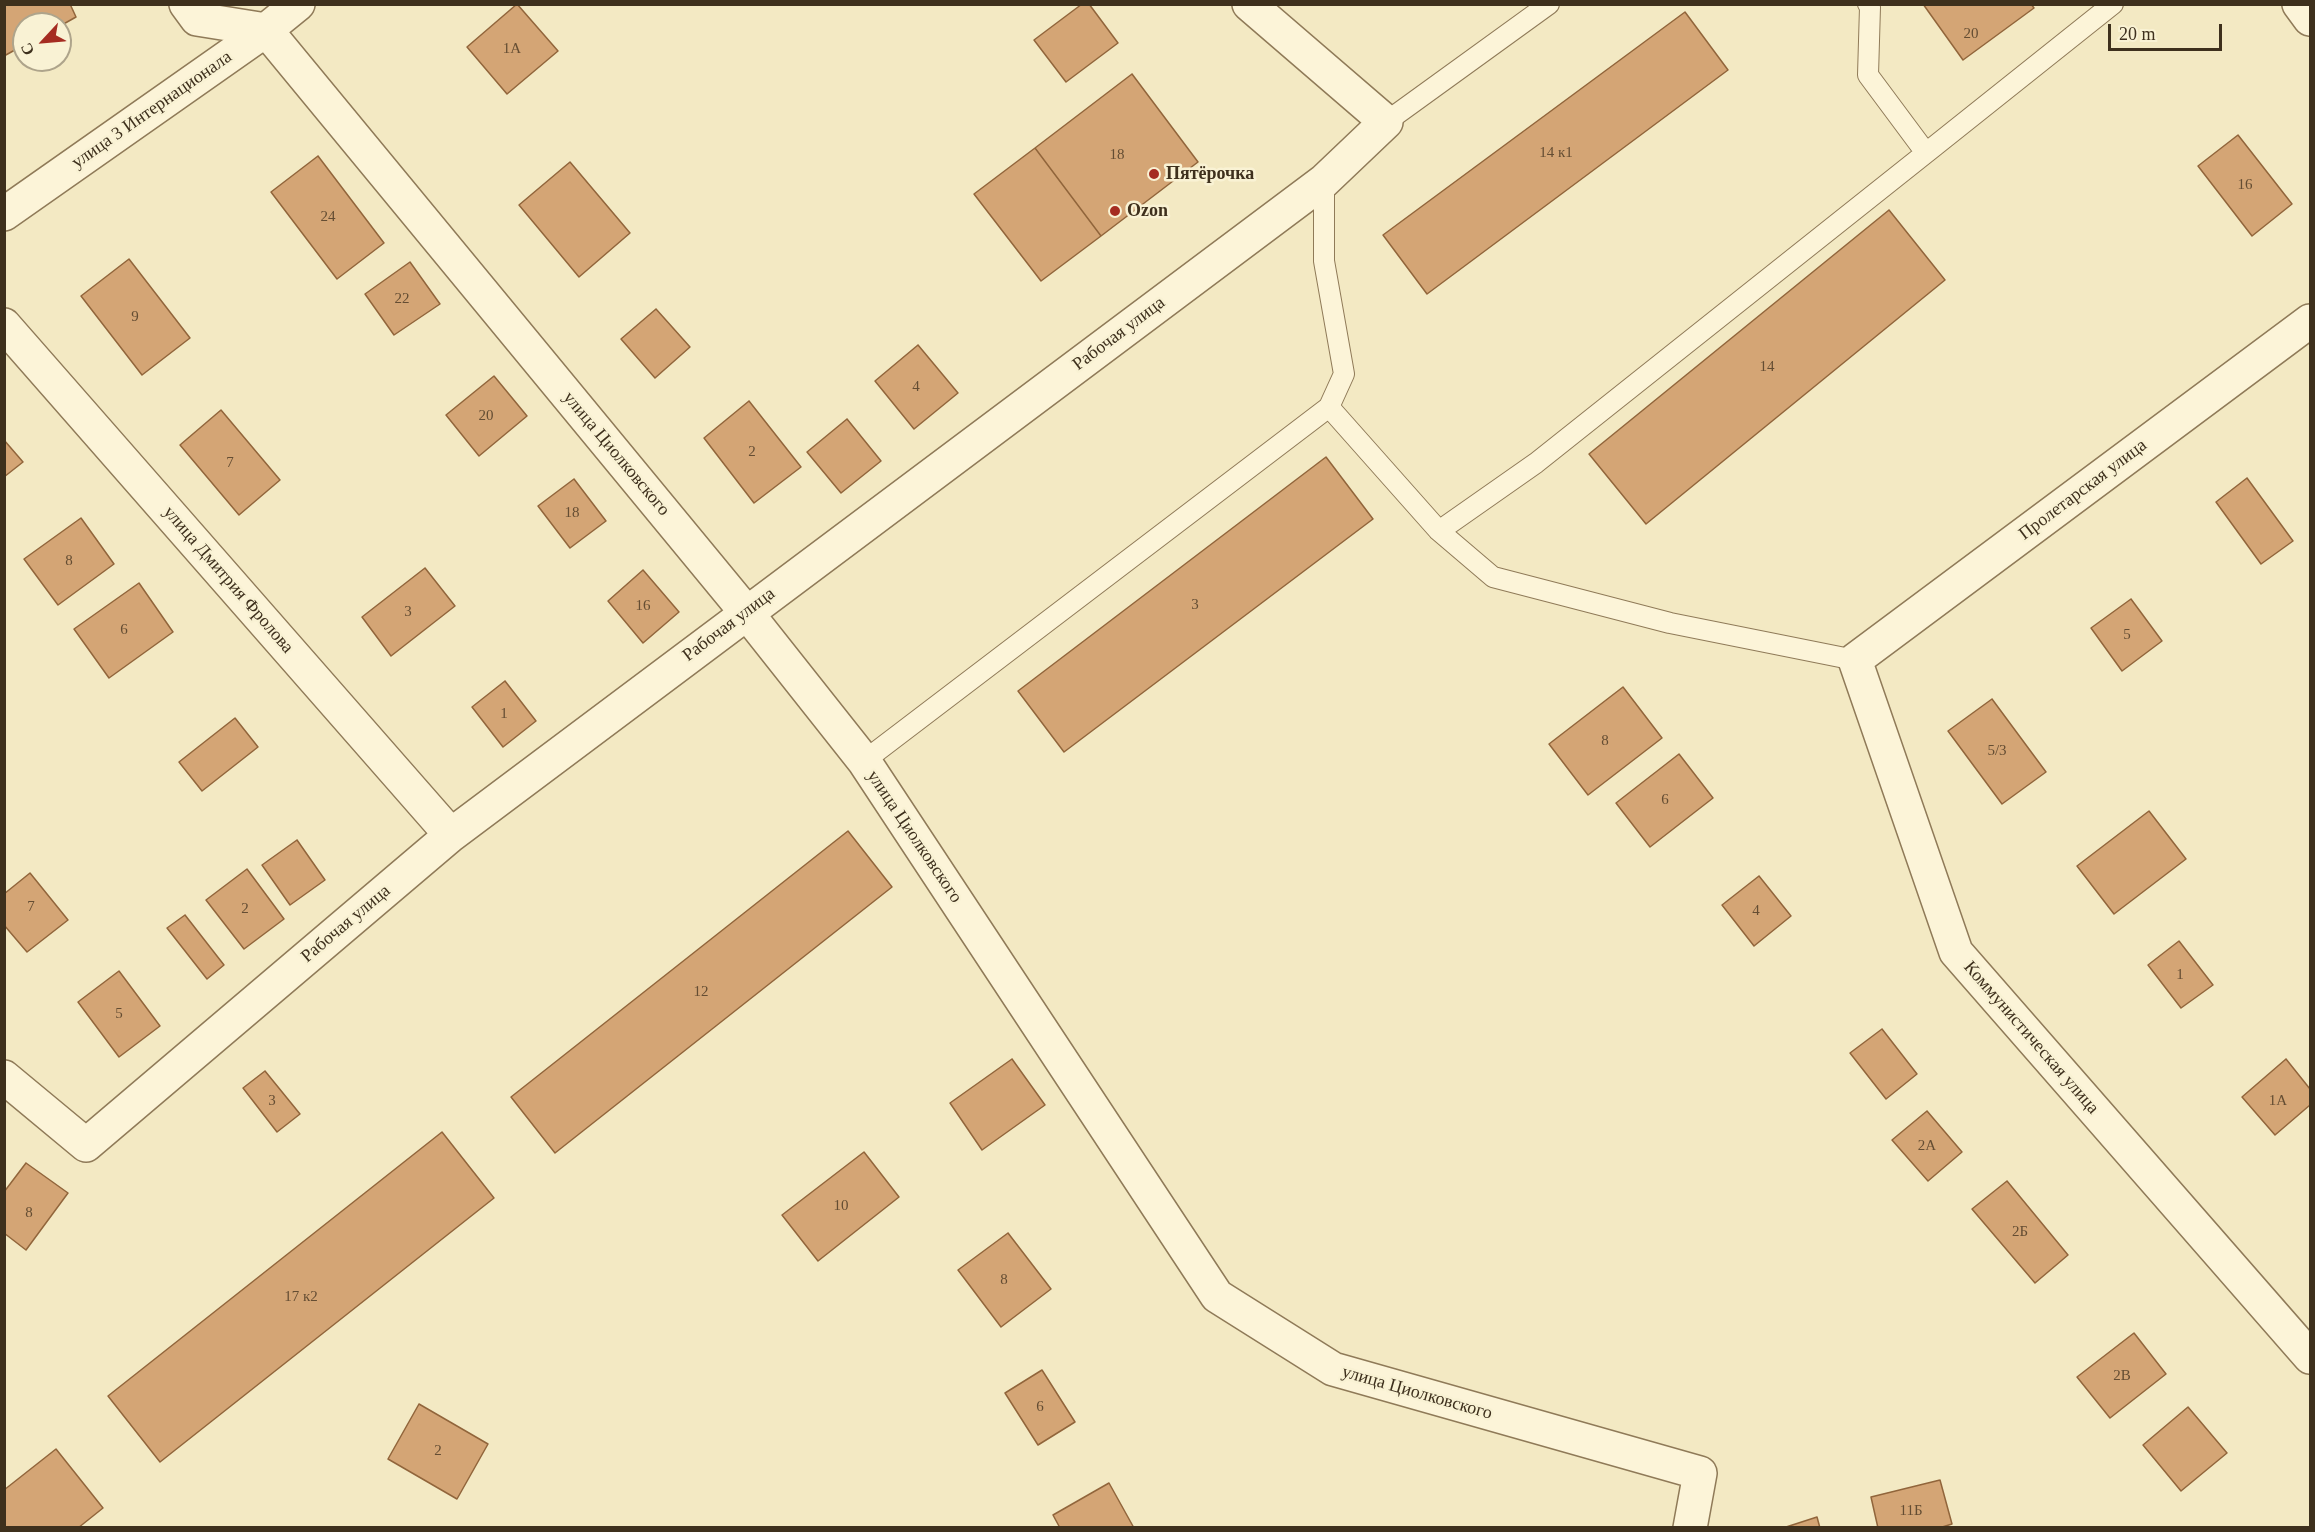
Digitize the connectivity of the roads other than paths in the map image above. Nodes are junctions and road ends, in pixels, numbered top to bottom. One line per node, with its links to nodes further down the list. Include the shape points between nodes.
1 (186, 4): 9 (street, via 197,19)
2 (298, 4): 9 (street, улица 3 Интернационала)
3 (1249, 4): 10 (street)
4 (1549, 4): 10 (lane)
5 (1868, 4): 11 (lane, via 1868,75)
6 (2113, 4): 11 (lane)
7 (2299, 4): 8 (street)
8 (2310, 19)
9 (266, 30): 13 (street, улица 3 Интернационала); 18 (street, улица Циолковского)
10 (1386, 122): 12 (street, Рабочая улица)
11 (1926, 153): 17 (lane, via 1536,463)
12 (1324, 182): 16 (lane, via 1324,261 1344,374); 18 (street, Рабочая улица)
13 (4, 214)
14 (2310, 321): 19 (street, Пролетарская улица)
15 (4, 325): 21 (street, улица Дмитрия Фролова)
16 (1329, 407): 17 (lane); 20 (lane)
17 (1439, 531): 19 (lane, via 1493,577 1670,623)
18 (746, 612): 20 (street, улица Циолковского); 21 (street, Рабочая улица)
19 (1855, 660): 23 (street, Коммунистическая улица, via 1956,952)
20 (864, 761): 24 (street, улица Циолковского, via 1217,1296 1334,1370 1700,1473)
21 (451, 835): 22 (street, Рабочая улица, via 86,1145)
22 (4, 1077)
23 (2310, 1357)
24 (1690, 1527)

